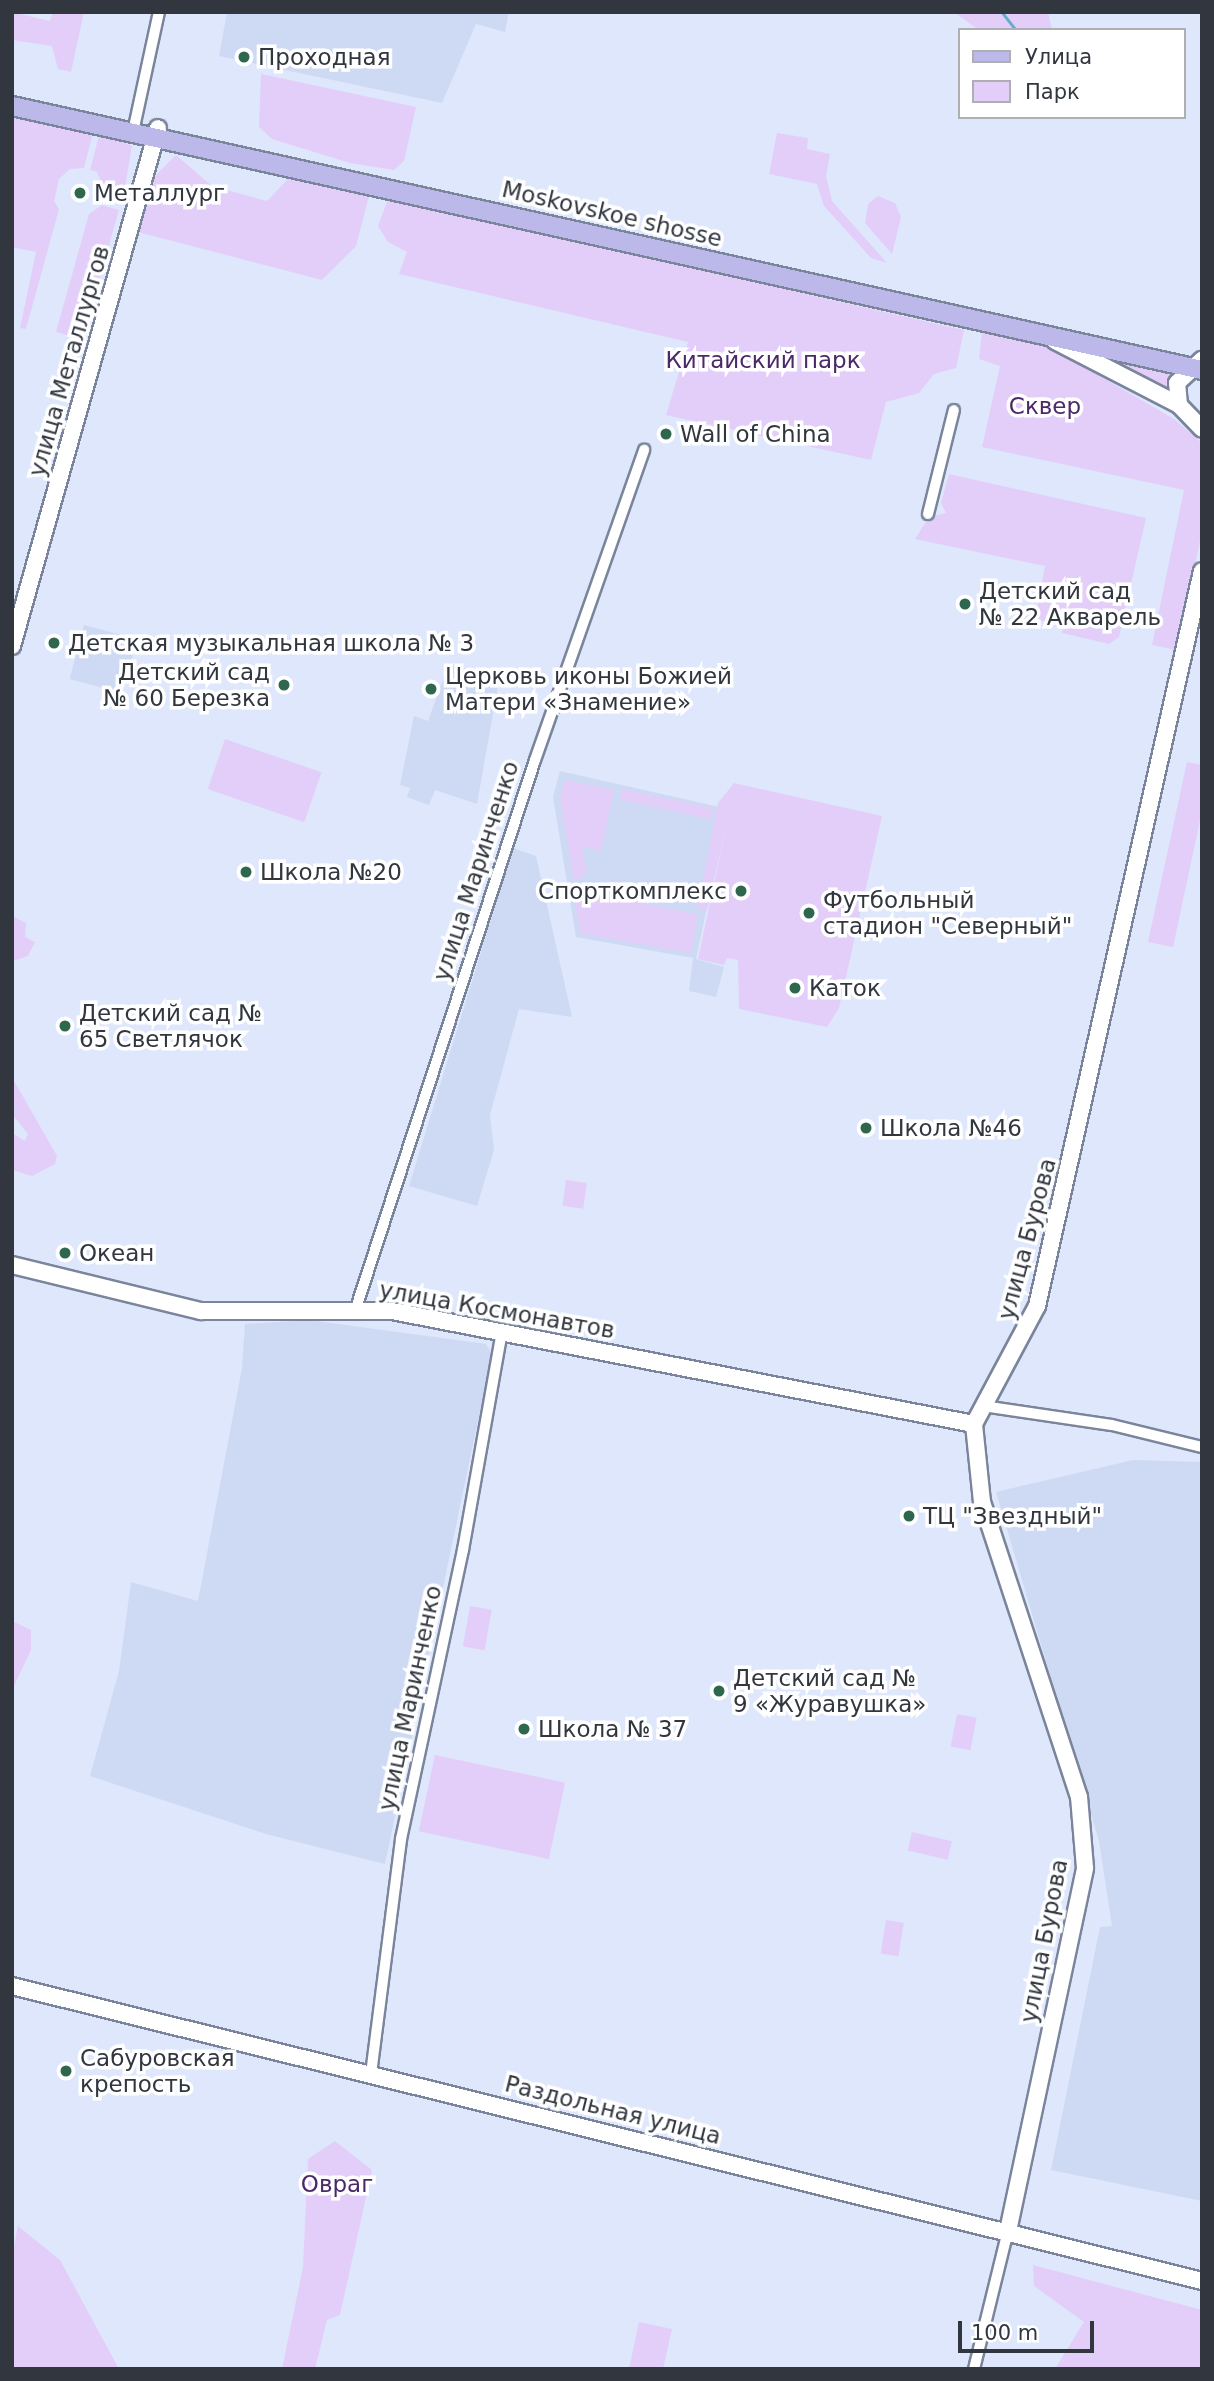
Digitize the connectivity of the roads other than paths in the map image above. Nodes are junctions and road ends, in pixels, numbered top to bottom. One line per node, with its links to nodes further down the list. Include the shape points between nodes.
1 (159, 12): 4 (street)
2 (12, 96): 4 (main road, Moskovskoe shosse)
3 (12, 106): 4 (main road, Moskovskoe shosse)
4 (134, 127): 5 (main road, Moskovskoe shosse)
5 (157, 132): 6 (main road, Moskovskoe shosse); 7 (main road, Moskovskoe shosse); 14 (main road, улица Металлургов)
6 (1043, 335): 7 (main road, Moskovskoe shosse); 8 (main road)
7 (1199, 364): 8 (main road, via 1177,383)
8 (1179, 405): 10 (main road)
9 (954, 410): 12 (street)
10 (1199, 423)
11 (644, 450): 16 (street, улица Маринченко, via 535,760)
12 (928, 514)
13 (1202, 571): 18 (main road, улица Бурова, via 1037,1306)
14 (12, 646)
15 (12, 1265): 16 (main road, улица Космонавтов, via 201,1311)
16 (356, 1308): 17 (main road, улица Космонавтов)
17 (502, 1332): 19 (main road, улица Космонавтов); 22 (street, улица Маринченко, via 463,1550 401,1839)
18 (984, 1406): 19 (main road, улица Бурова); 20 (street, via 1112,1425)
19 (974, 1424): 23 (main road, улица Бурова, via 982,1502 1079,1797 1085,1868)
20 (1202, 1447)
21 (12, 1986): 22 (main road, Раздольная улица)
22 (371, 2074): 23 (main road, Раздольная улица)
23 (1008, 2231): 24 (main road, Раздольная улица); 25 (street)
24 (1202, 2281)
25 (974, 2369)

